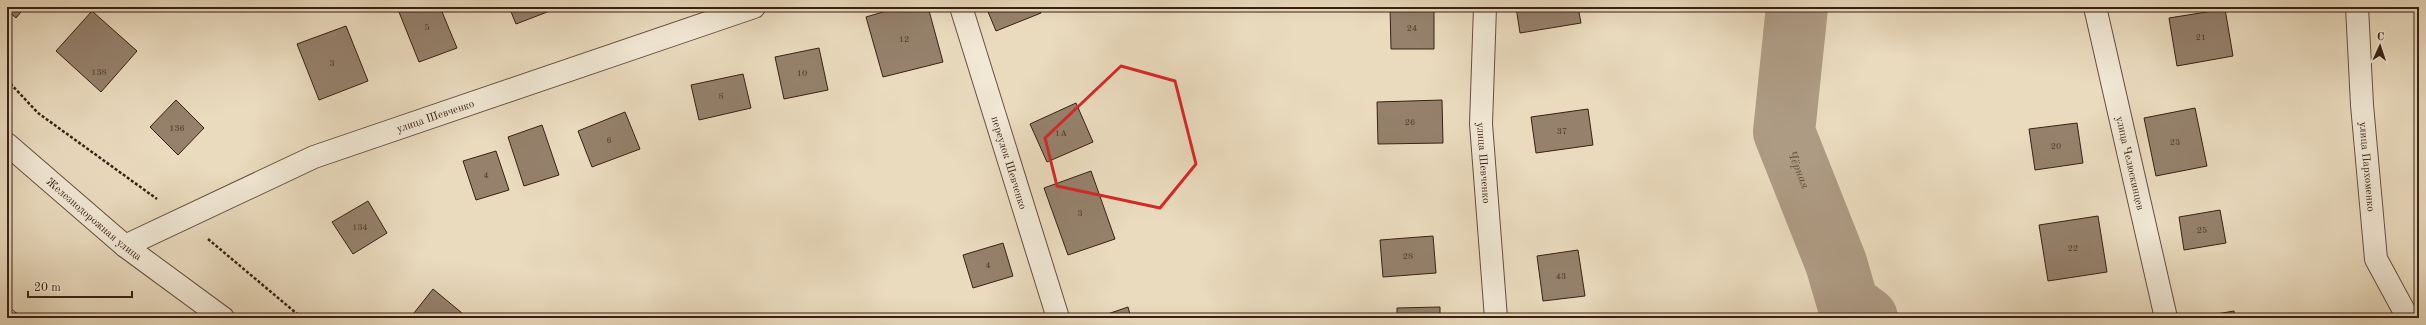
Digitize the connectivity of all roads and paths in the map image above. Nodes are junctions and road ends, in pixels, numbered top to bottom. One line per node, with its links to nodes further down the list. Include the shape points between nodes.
1 (754, 7): 7 (street, улица Шевченко, via 314,157)
2 (961, 7): 9 (street, переулок Шевченко)
3 (1485, 7): 10 (street, улица Шевченко, via 1481,124)
4 (2095, 7): 11 (street, улица Челюскинцев)
5 (2357, 7): 12 (street, улица Пархоменко, via 2362,105 2376,259)
6 (7, 144): 7 (street, Железнодорожная улица)
7 (125, 246): 8 (street, Железнодорожная улица)
8 (223, 318)
9 (1058, 318)
10 (1496, 318)
11 (2166, 318)
12 (2408, 318)

